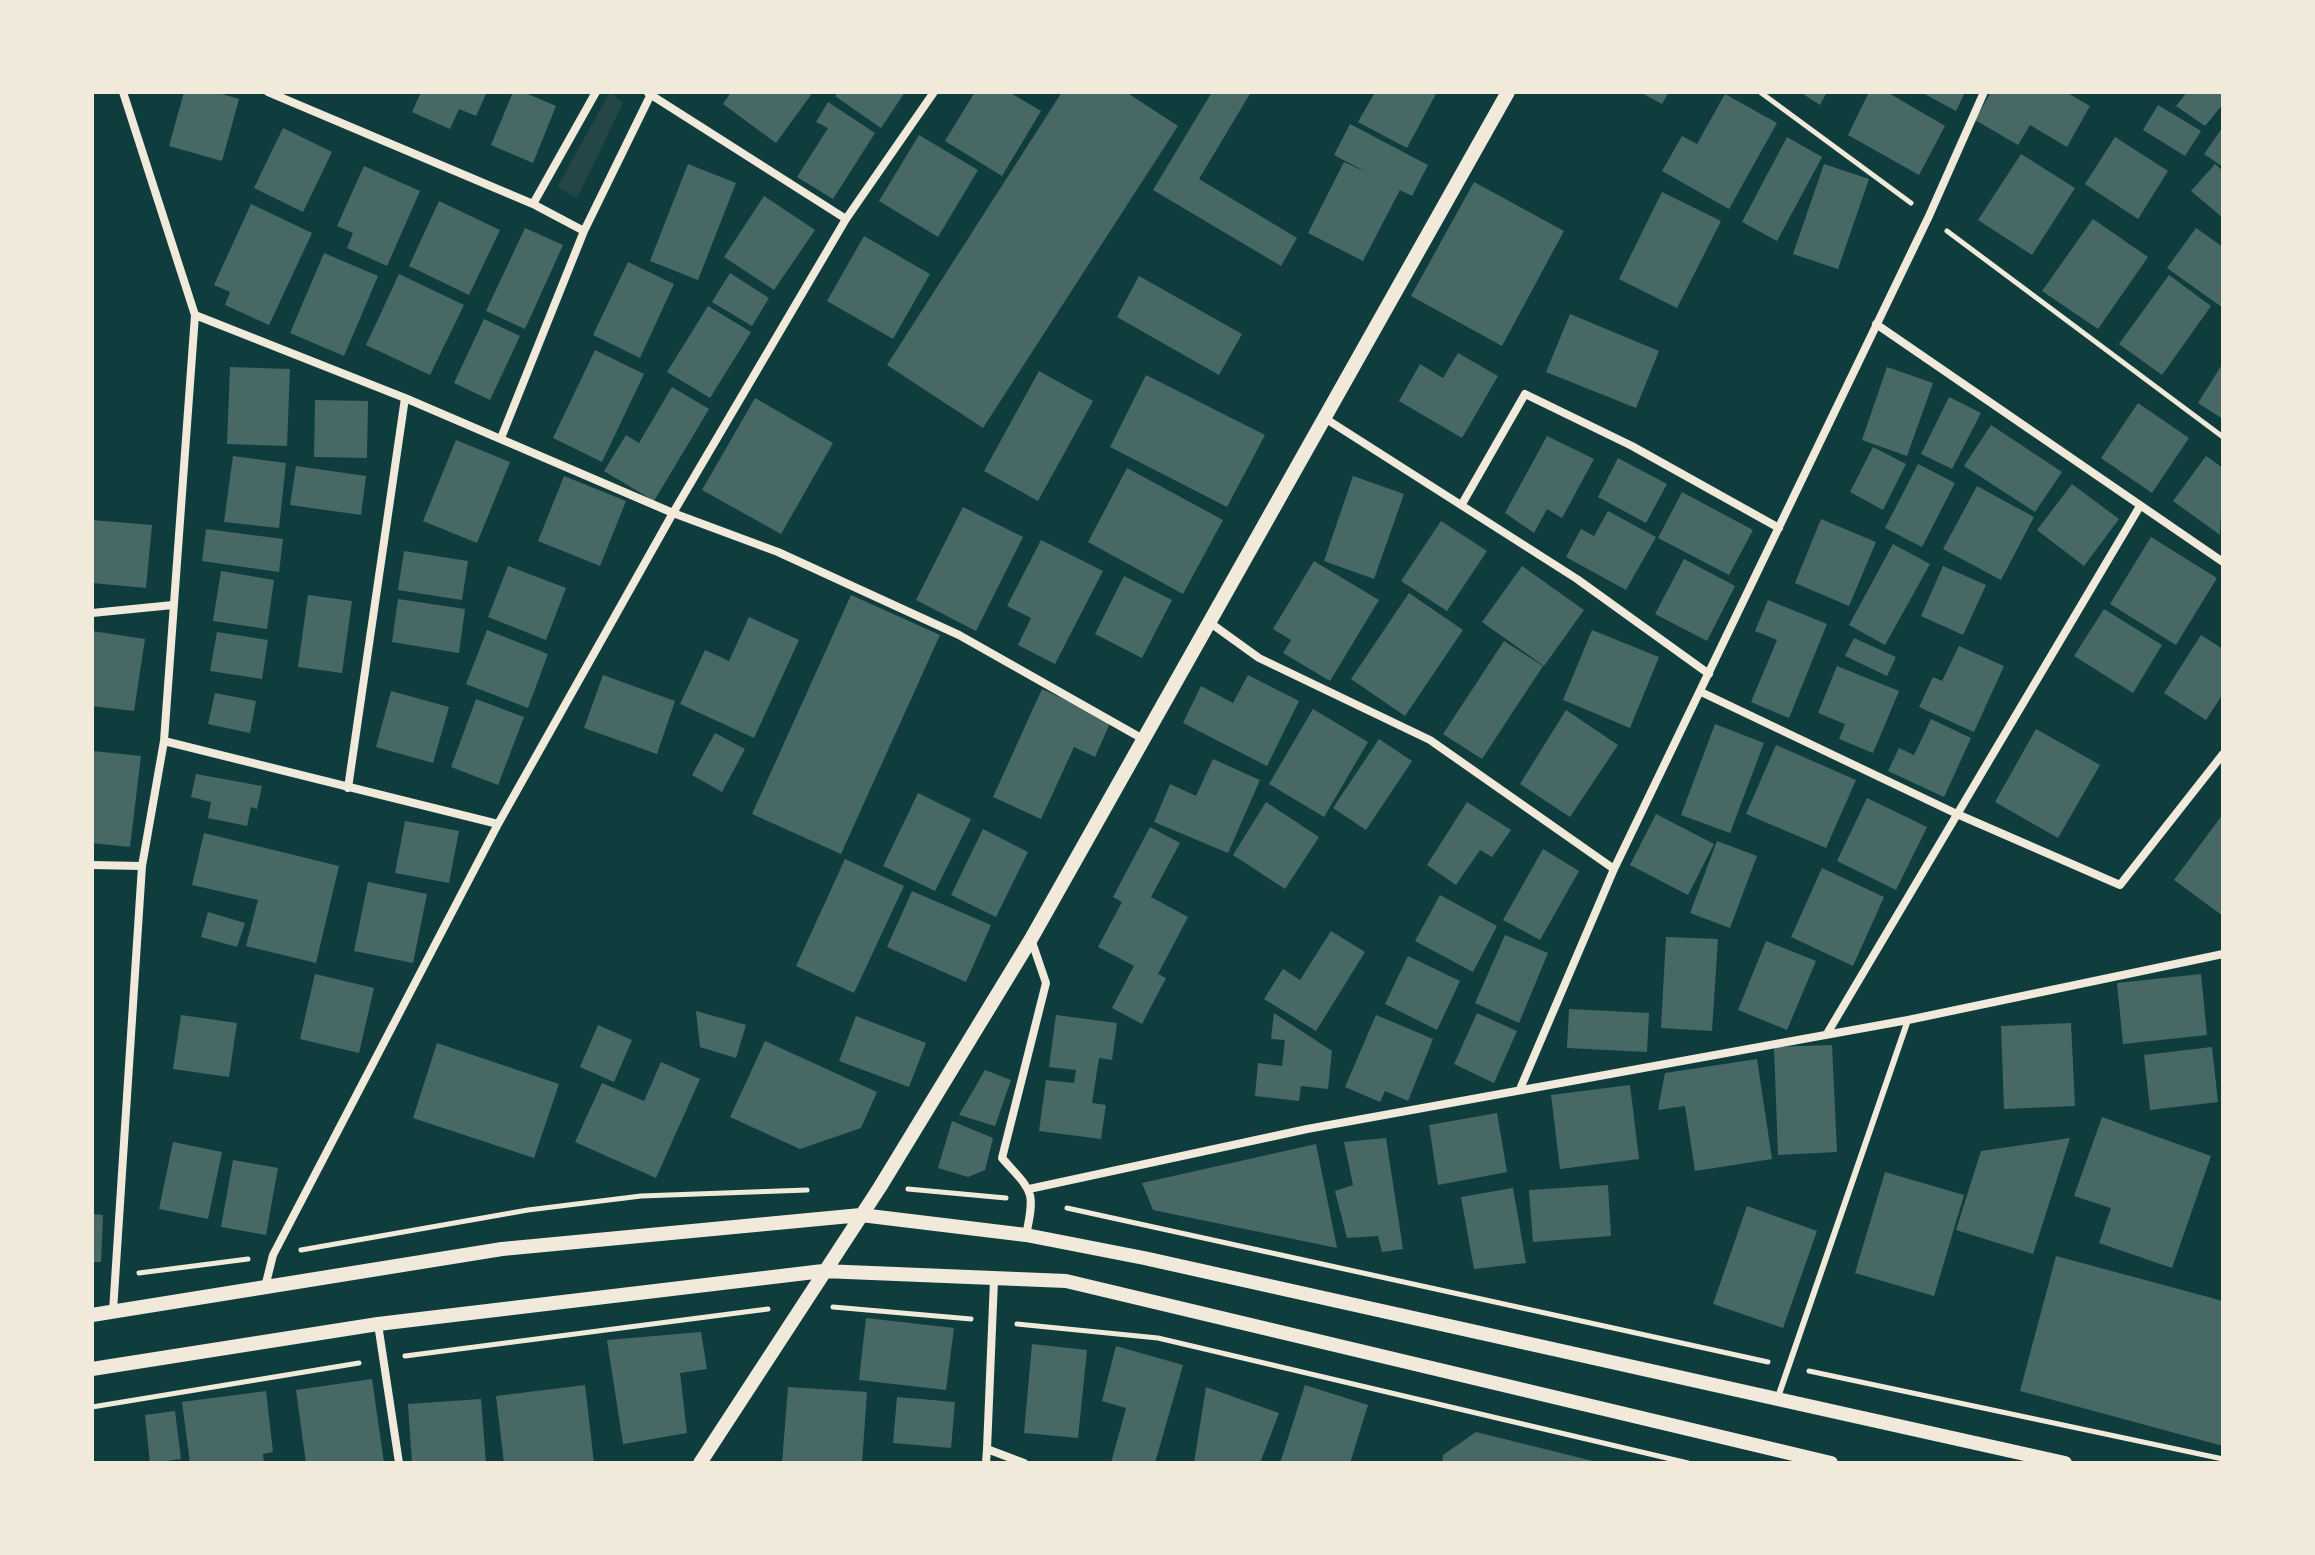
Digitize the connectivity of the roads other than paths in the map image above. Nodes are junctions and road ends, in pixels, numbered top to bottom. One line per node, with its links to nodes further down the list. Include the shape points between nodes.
1 (268, 92): 8 (street)
2 (596, 92): 8 (street)
3 (934, 92): 9 (street)
4 (1508, 92): 14 (street)
5 (1984, 92): 12 (street)
6 (650, 93): 9 (street); 10 (street)
7 (127, 94): 11 (street)
8 (533, 204): 10 (street)
9 (846, 219): 18 (street)
10 (584, 231): 15 (street)
11 (195, 315): 13 (street); 21 (street)
12 (1876, 324): 17 (street); 19 (street)
13 (405, 398): 15 (street); 29 (street)
14 (1323, 417): 16 (street); 23 (street)
15 (501, 438): 18 (street)
16 (1462, 504): 19 (street, via 1525,394); 24 (street)
17 (2140, 506): 20 (street); 30 (street)
18 (673, 513): 26 (street, via 778,552 959,635); 31 (street)
19 (1779, 528): 24 (street)
20 (2223, 562)
21 (173, 605): 22 (street); 27 (street)
22 (92, 613)
23 (1209, 622): 26 (street); 34 (street, via 1259,658 1430,740)
24 (1709, 674): 25 (street)
25 (1701, 692): 30 (street); 34 (street)
26 (1143, 739): 35 (street)
27 (164, 741): 29 (street); 33 (street)
28 (2223, 754): 30 (street, via 2120,885)
29 (348, 788): 31 (street)
30 (1957, 814): 38 (street)
31 (498, 824): 45 (street, via 273,1255)
32 (92, 865): 33 (street)
33 (142, 866): 46 (street)
34 (1614, 869): 39 (street)
35 (1031, 939): 40 (street, via 1046,983 1002,1158); 41 (street)
36 (2223, 954): 37 (street)
37 (1908, 1020): 38 (street); 50 (lane)
38 (1828, 1032): 39 (street)
39 (1520, 1089): 40 (street)
40 (1029, 1189): 42 (street, via 1033,1200)
41 (861, 1215): 42 (street); 43 (street); 45 (street, via 502,1249)
42 (1026, 1235): 50 (street)
43 (823, 1271): 44 (street); 48 (street); 53 (street)
44 (994, 1280): 51 (street); 56 (street, via 1066,1281)
45 (265, 1287): 46 (street)
46 (113, 1311): 47 (street)
47 (92, 1315)
48 (378, 1324): 49 (street); 52 (street)
49 (92, 1369)
50 (1778, 1397): 57 (street)
51 (987, 1449): 54 (street); 55 (street)
52 (399, 1463)
53 (700, 1463)
54 (986, 1463)
55 (1024, 1463)
56 (1831, 1463)
57 (2065, 1463)

